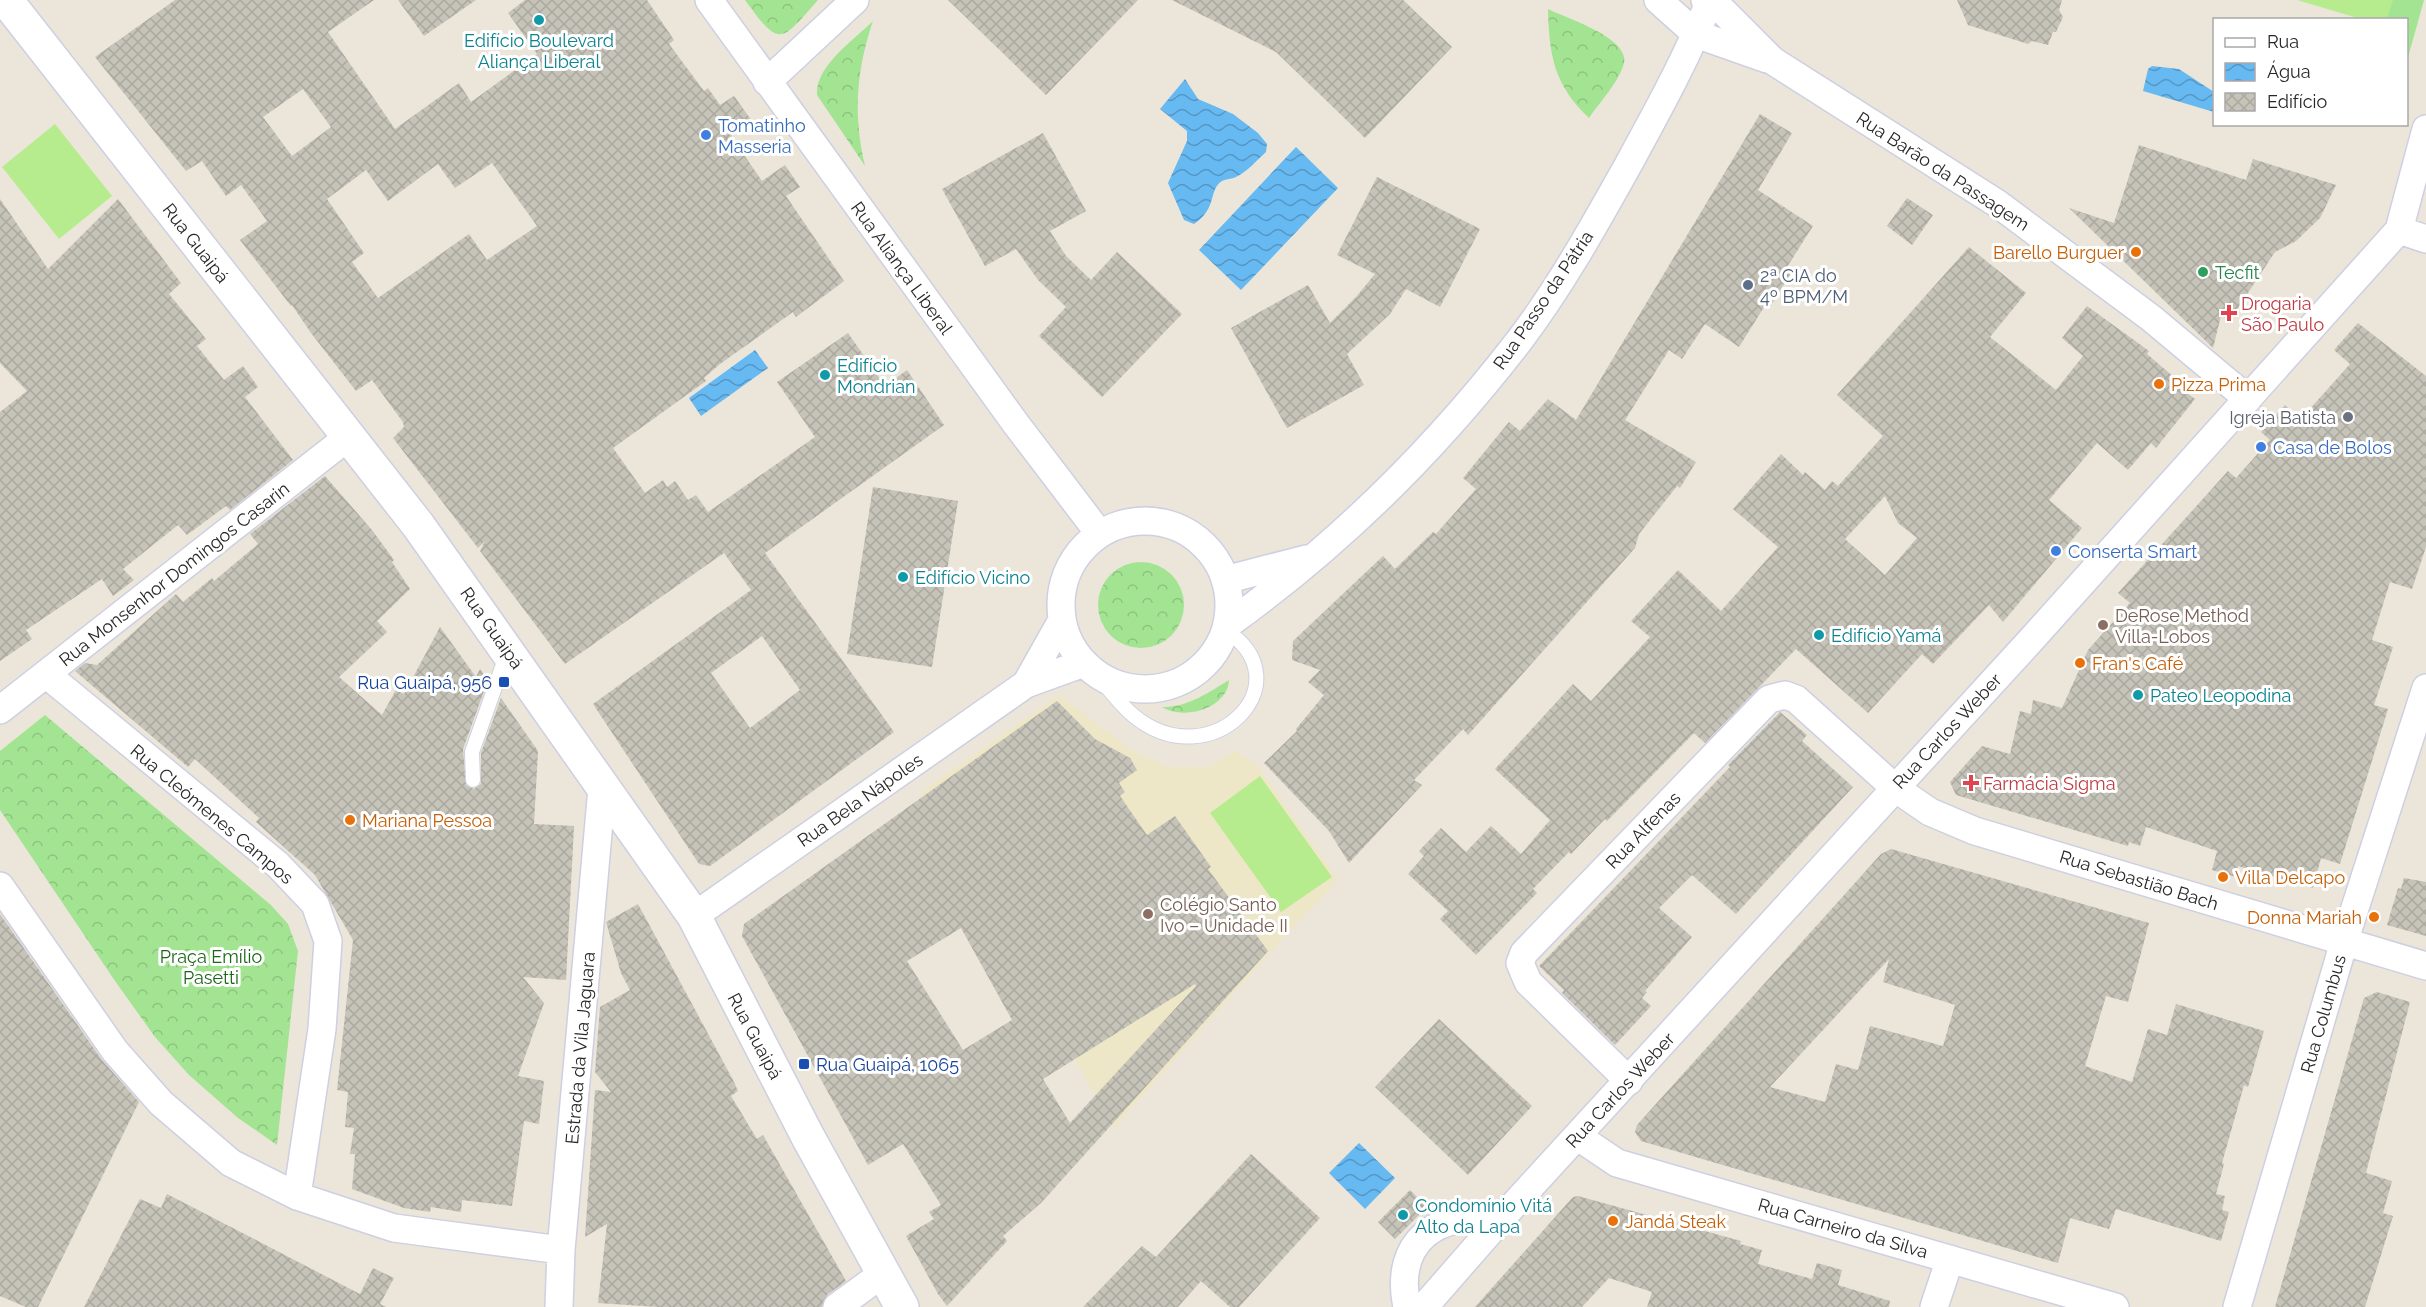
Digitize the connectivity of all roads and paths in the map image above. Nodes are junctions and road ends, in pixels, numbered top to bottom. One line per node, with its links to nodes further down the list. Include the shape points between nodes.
1 (6, 0): 13 (main road, Rua Guaipá)
2 (709, 0): 8 (street, Rua Aliança Liberal)
3 (855, 0): 8 (street)
4 (1658, 0): 6 (street, Rua Barão da Passagem)
5 (1708, 1): 6 (street, Rua Passo da Pátria); 7 (street, Rua Barão da Passagem, via 1718,6)
6 (1696, 34): 7 (street, Rua Barão da Passagem); 15 (street, Rua Passo da Pátria, via 1590,234 1520,339 1440,437)
7 (1773, 61): 12 (street, Rua Barão da Passagem, via 1998,204 2151,318)
8 (767, 82): 14 (street, Rua Aliança Liberal)
9 (2426, 129): 10 (street, Rua Carlos Weber)
10 (2399, 230): 11 (street); 12 (street, Rua Carlos Weber)
11 (2426, 239)
12 (2248, 399): 27 (street, Rua Carlos Weber)
13 (348, 437): 19 (main road, Rua Guaipá, via 418,525); 21 (street, Rua Monsenhor Domingos Casarin)
14 (1099, 534): 16 (street, via 1123,523 1148,520 1173,525 1196,538 1214,557); 17 (street, via 1081,550 1068,571 1061,595)
15 (1316, 557): 16 (street, Rua Passo da Pátria); 18 (street, Rua Passo da Pátria)
16 (1225, 580): 18 (street, via 1229,603)
17 (1062, 620): 20 (street, via 1070,643); 22 (street)
18 (1226, 627): 20 (street, via 1216,650 1201,668 1160,688 1126,686); 20 (lane, via 1251,652 1256,669 1253,693 1249,706 1232,724 1199,738 1156,730 1134,716)
19 (508, 651): 25 (lane, via 472,752); 26 (main road, Rua Guaipá)
20 (1089, 667): 22 (street)
21 (46, 674): 24 (street, Rua Monsenhor Domingos Casarin); 34 (street, Rua Cleómenes Campos, via 278,865 315,904 328,940 322,1029)
22 (1026, 684): 29 (street, Rua Bela Nápoles)
23 (2426, 688): 30 (street, Rua Columbus)
24 (0, 710)
25 (473, 780)
26 (602, 788): 29 (main road, Rua Guaipá); 36 (street, Estrada da Vila Jaguara)
27 (1894, 788): 30 (street, Rua Sebastião Bach, via 1930,812 1975,831); 32 (street, Rua Carlos Weber); 32 (street, Rua Alfenas, via 1796,699 1785,695 1769,699 1524,953 1520,963 1528,982)
28 (0, 886): 34 (street, via 115,1051 161,1103 231,1163)
29 (694, 916): 38 (main road, Rua Guaipá)
30 (2344, 942): 31 (street, Rua Sebastião Bach); 46 (street, Rua Columbus)
31 (2426, 966)
32 (1629, 1081): 33 (street, Rua Carlos Weber)
33 (1578, 1136): 35 (street, Rua Carlos Weber); 37 (street, Rua Carneiro da Silva, via 1617,1163)
34 (297, 1196): 36 (street, via 394,1228)
35 (1500, 1220): 42 (street, via 1475,1216 1450,1220 1417,1243 1407,1260 1404,1278); 43 (street, Rua Carlos Weber)
36 (561, 1250): 39 (street, Estrada da Vila Jaguara)
37 (1950, 1259): 44 (street); 45 (street, Rua Carneiro da Silva)
38 (882, 1274): 40 (street); 41 (main road, Rua Guaipá)
39 (559, 1307)
40 (837, 1307)
41 (902, 1307)
42 (1407, 1307)
43 (1424, 1307)
44 (1934, 1307)
45 (2115, 1307)
46 (2237, 1307)

